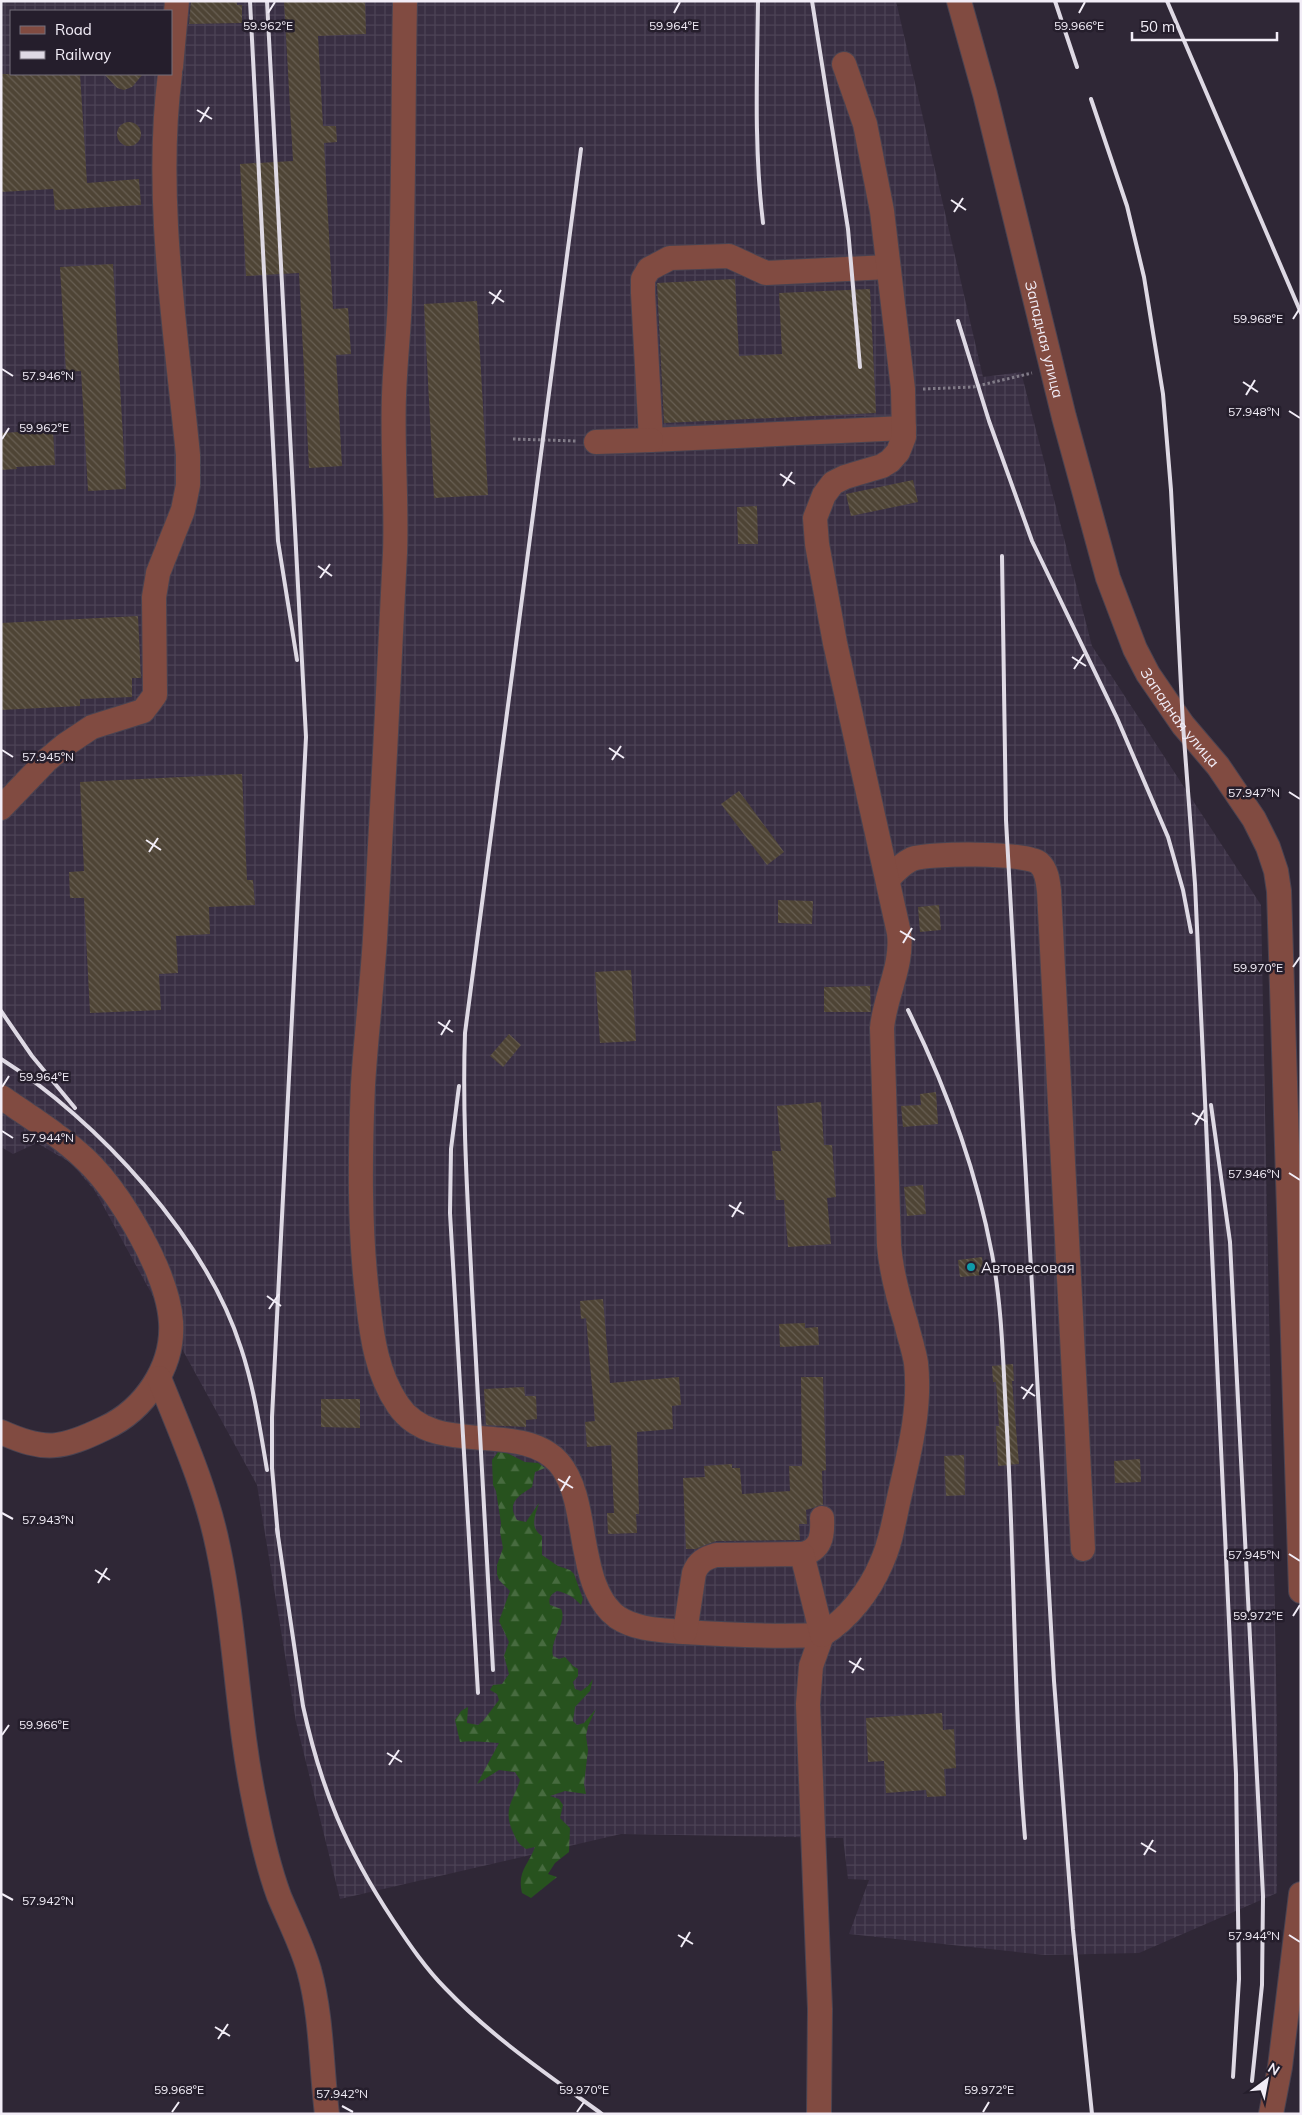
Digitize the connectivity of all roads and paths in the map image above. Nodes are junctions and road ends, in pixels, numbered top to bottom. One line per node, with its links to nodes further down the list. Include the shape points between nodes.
1 (177, 1): 4 (street)
2 (405, 1): 23 (street, via 400,295 394,398 395,546 374,944 363,1085 360,1187 366,1282 375,1353 397,1404 406,1416 423,1427 442,1434 536,1447 557,1461 573,1488 591,1577 606,1606 617,1617 632,1624)
3 (959, 1): 22 (street, Западная улица, via 1108,578 1135,650 1148,674 1238,794 1264,840 1276,871)
4 (172, 56)
5 (844, 64): 7 (street, via 865,124 882,211)
6 (170, 75): 14 (street, via 165,136 168,246 188,455 188,485 183,510 164,552 156,581 153,622 155,695 143,711 108,720 65,745)
7 (888, 267): 9 (street); 12 (street, via 766,273 730,256 670,258 649,269 643,279 643,293)
8 (1035, 372): 9 (path, via 965,388)
9 (903, 390): 10 (street)
10 (904, 428): 12 (street); 15 (street, via 898,452 890,461 833,483 824,494 816,518 817,544 835,643)
11 (513, 439): 13 (path)
12 (652, 440): 13 (street)
13 (596, 442)
14 (1, 808)
15 (888, 879): 20 (street, via 900,866 924,856 1029,858 1039,863 1046,873); 24 (street, via 901,944 882,1028 889,1245 892,1274 916,1361 918,1398 912,1438 882,1562 856,1604)
16 (1, 1097): 17 (street, via 64,1141 86,1161 104,1181 142,1239 166,1297 171,1323 168,1353)
17 (159, 1378): 18 (street, via 130,1413 111,1426 71,1442 47,1446 27,1444); 26 (street, via 206,1497 218,1548 254,1802 279,1894 309,1969 321,2034)
18 (1, 1432)
19 (822, 1518): 21 (street, via 822,1537 818,1545)
20 (1083, 1548)
21 (802, 1554): 23 (street, via 716,1555 702,1561 694,1574); 24 (street)
22 (1301, 1591)
23 (684, 1632): 24 (street, via 740,1636)
24 (822, 1635): 27 (street, via 811,1666 808,1704 820,2009)
25 (1301, 1894): 28 (street, via 1280,2067)
26 (327, 2114)
27 (819, 2114)
28 (1271, 2114)

